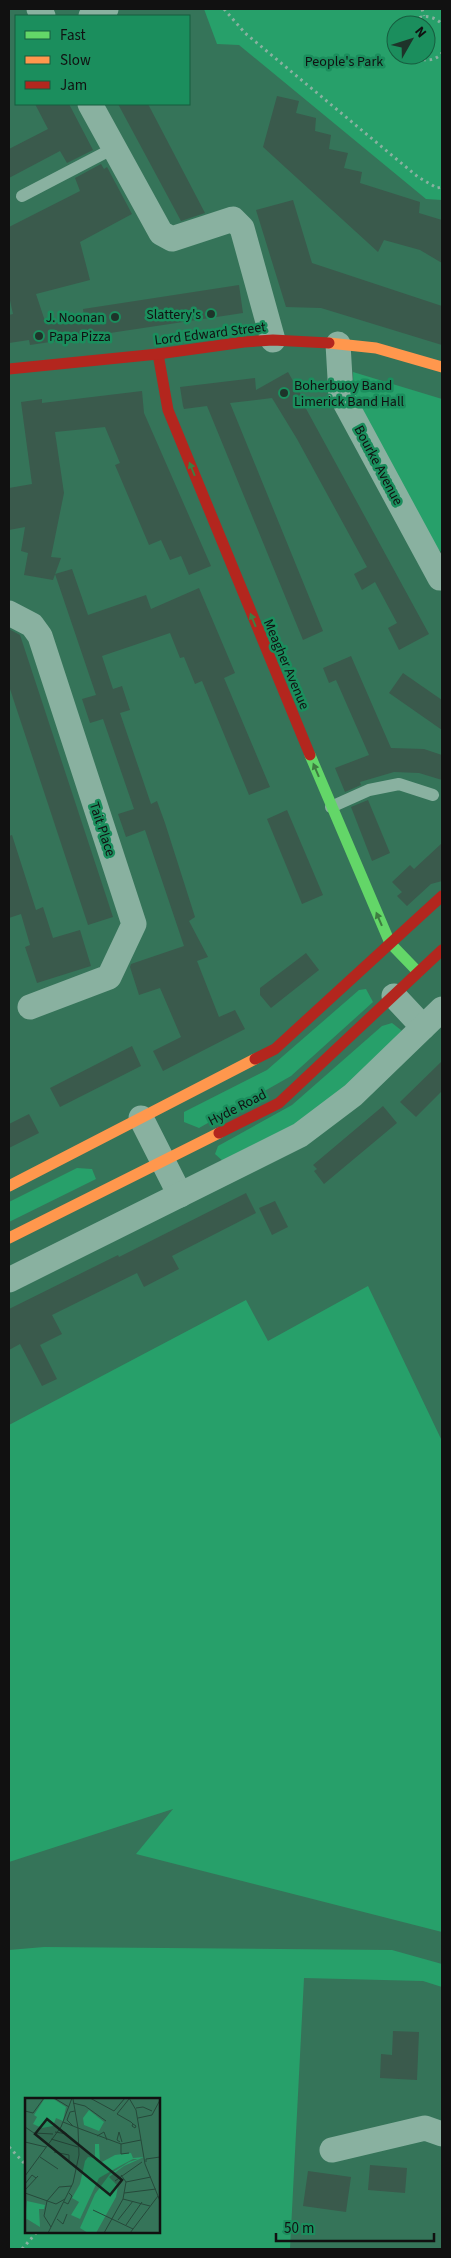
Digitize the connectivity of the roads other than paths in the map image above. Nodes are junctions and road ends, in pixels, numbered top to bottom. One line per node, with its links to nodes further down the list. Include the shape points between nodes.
1 (106, 9): 2 (street)
2 (93, 15)
3 (91, 105): 4 (street)
4 (114, 148): 5 (lane); 6 (street, via 161,233 172,238 233,219 242,228)
5 (22, 196)
6 (273, 340): 7 (street, Lord Edward Street); 8 (street, Lord Edward Street)
7 (338, 344): 9 (street, Lord Edward Street, via 376,348); 11 (street, Bourke Avenue, via 341,395)
8 (158, 354): 10 (street, Lord Edward Street); 14 (street, Meagher Avenue, one-way to 8, via 168,410)
9 (442, 366)
10 (9, 369)
11 (442, 578)
12 (9, 613): 20 (street, Tait Place, via 32,625 40,636 134,924 109,977)
13 (433, 795): 14 (lane, via 399,784 370,790)
14 (331, 806): 16 (street, Meagher Avenue, one-way to 14)
15 (442, 896): 16 (street)
16 (390, 943): 18 (street, Meagher Avenue); 23 (street, via 275,1049)
17 (442, 950): 18 (street, Hyde Road)
18 (418, 972): 19 (street, Hyde Road)
19 (394, 996): 22 (street); 24 (street, Hyde Road, via 278,1103)
20 (30, 1007)
21 (442, 1009): 22 (street)
22 (423, 1027): 26 (street, via 353,1095 300,1135)
23 (141, 1118): 24 (street); 25 (street)
24 (161, 1162): 26 (street); 27 (street, Hyde Road)
25 (9, 1186)
26 (180, 1196): 28 (street)
27 (9, 1238)
28 (9, 1280)
29 (442, 2134): 30 (street, via 425,2128)
30 (332, 2150)

